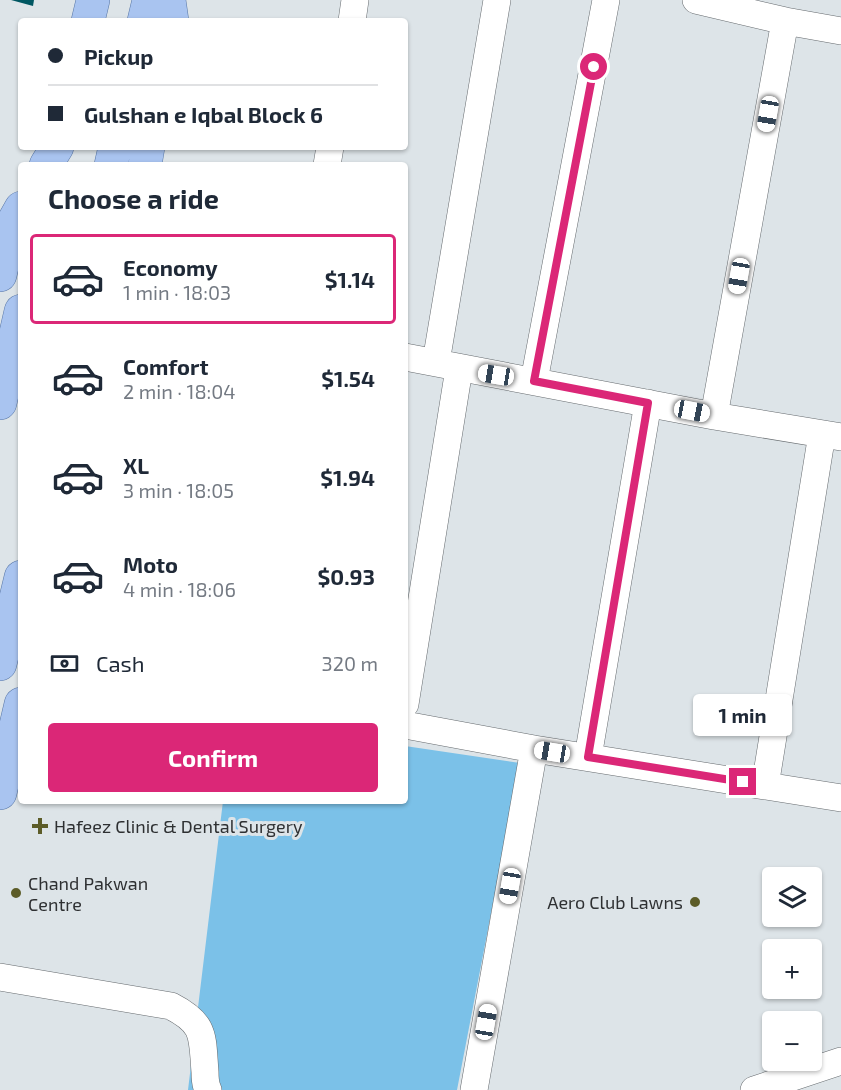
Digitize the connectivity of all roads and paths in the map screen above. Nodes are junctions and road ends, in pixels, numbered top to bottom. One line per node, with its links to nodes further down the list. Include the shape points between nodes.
1 (93, 0): 8 (main road)
2 (149, 0): 9 (main road)
3 (169, 0): 10 (main road)
4 (355, 0): 11 (street)
5 (497, 0): 18 (street)
6 (606, 0): 19 (street)
7 (696, 0): 12 (street)
8 (89, 18)
9 (145, 18)
10 (172, 18)
11 (352, 18)
12 (785, 21): 13 (street); 22 (street)
13 (841, 31)
14 (18, 213): 15 (main road)
15 (0, 275)
16 (18, 324): 21 (main road)
17 (408, 358): 18 (street)
18 (448, 366): 19 (street); 26 (street)
19 (534, 381): 20 (street)
20 (648, 403): 22 (street); 30 (street)
21 (0, 404)
22 (714, 416): 23 (street)
23 (832, 436): 31 (street)
24 (18, 589): 25 (main road)
25 (0, 664)
26 (408, 680)
27 (18, 718): 32 (main road)
28 (408, 726): 29 (street)
29 (534, 749): 30 (street); 37 (street)
30 (588, 757): 31 (street)
31 (765, 786): 33 (street)
32 (0, 793)
33 (841, 798)
34 (0, 977): 36 (street, via 171,1006 185,1013 201,1034)
35 (841, 1061): 38 (street)
36 (208, 1090)
37 (474, 1090)
38 (754, 1090)

